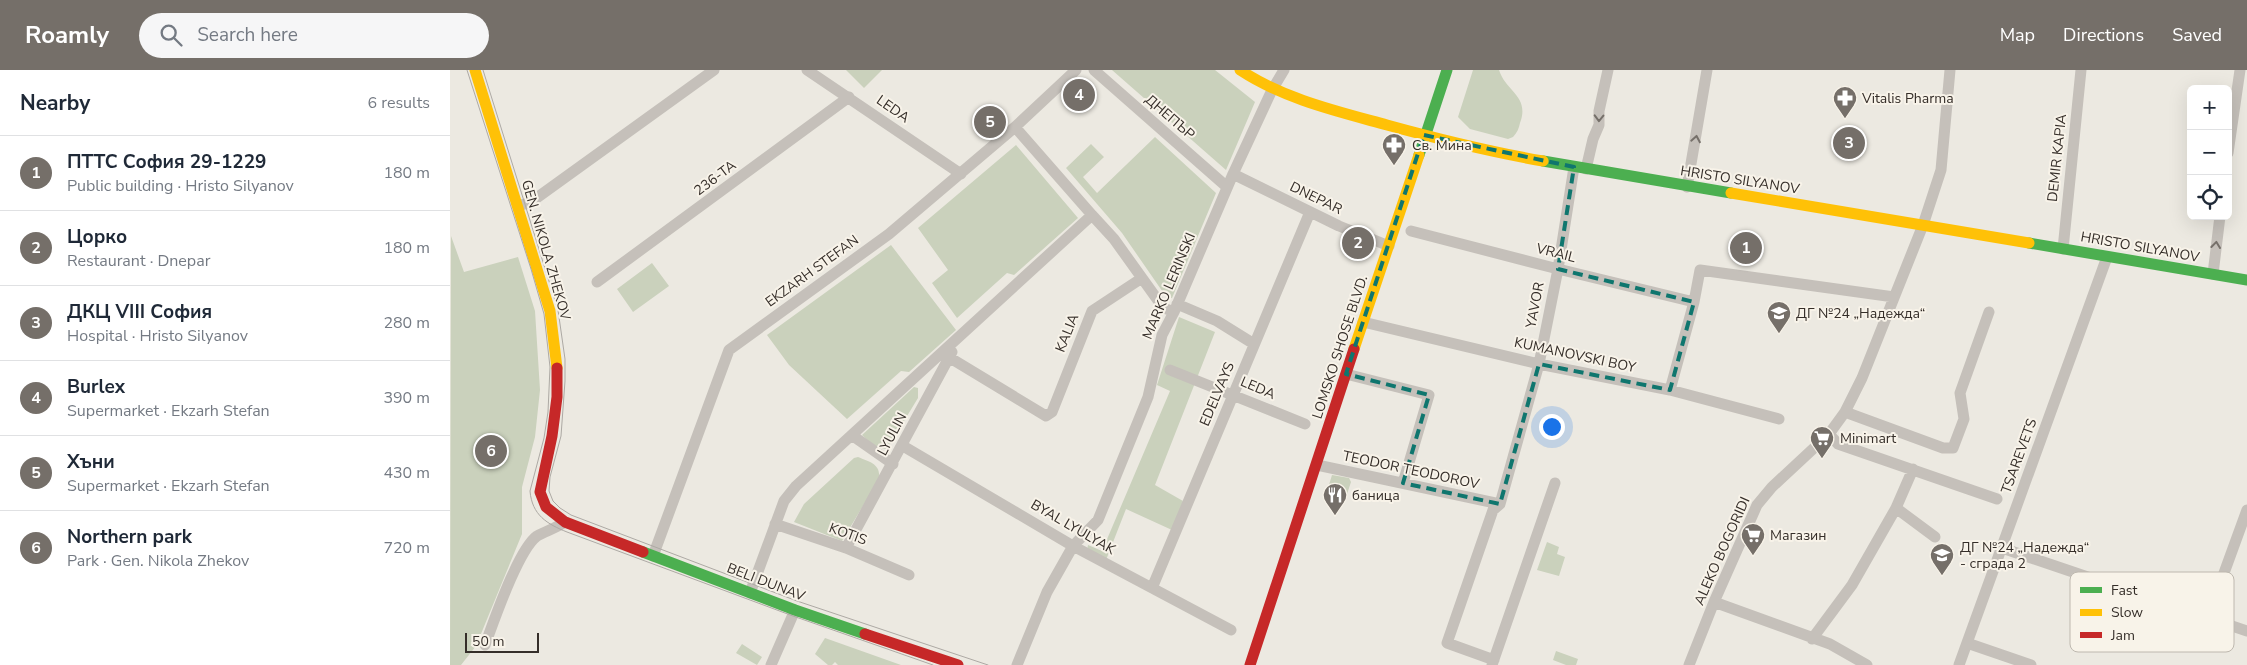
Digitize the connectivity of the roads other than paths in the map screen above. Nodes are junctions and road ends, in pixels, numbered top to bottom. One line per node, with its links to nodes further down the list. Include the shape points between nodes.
1 (475, 70): 24 (street, GEN. NIKOLA ZHEKOV)
2 (714, 70): 24 (street, via 531,202)
3 (807, 70): 15 (street, LEDA)
4 (1076, 70): 16 (street, EKZARH STEFAN)
5 (1094, 70): 22 (street, ДНЕПЪР)
6 (1240, 70): 14 (street, HRISTO SILYANOV)
7 (1284, 70): 14 (street, MARKO LERINSKI)
8 (1447, 70): 18 (street, LOMSKO SHOSE BLVD.)
9 (1608, 70): 19 (street, YAVOR, one-way to 19, via 1599,126)
10 (1707, 70): 23 (street, one-way to 10)
11 (1950, 70): 28 (street, ALEKO BOGORIDI, via 1942,170)
12 (2082, 70): 31 (street, DEMIR KAPIA)
13 (2240, 70): 17 (street)
14 (1272, 90): 18 (street, HRISTO SILYANOV); 21 (street, MARKO LERINSKI)
15 (849, 97): 20 (street, LEDA); 37 (street, 236-ТА)
16 (1015, 127): 20 (street, EKZARH STEFAN); 26 (street)
17 (2231, 130)
18 (1424, 135): 19 (street, HRISTO SILYANOV); 30 (street, LOMSKO SHOSE BLVD.)
19 (1580, 168): 23 (street, HRISTO SILYANOV); 33 (street, YAVOR)
20 (961, 174): 71 (street, EKZARH STEFAN, via 889,234 729,350)
21 (1232, 174): 22 (street, MARKO LERINSKI); 25 (street, DNEPAR)
22 (1227, 187): 40 (street, MARKO LERINSKI)
23 (1687, 187): 28 (street, HRISTO SILYANOV)
24 (518, 206): 65 (street, GEN. NIKOLA ZHEKOV, via 546,293 557,359 555,414 540,492 546,507)
25 (1310, 212): 30 (street, DNEPAR); 43 (street, EDELVAYS)
26 (1092, 215): 35 (street); 44 (street, via 963,333)
27 (2219, 220): 34 (street, one-way to 27)
28 (1923, 225): 31 (street, HRISTO SILYANOV); 38 (street, ALEKO BOGORIDI)
29 (1412, 231): 33 (street, VRAIL)
30 (1389, 246): 42 (street, LOMSKO SHOSE BLVD.)
31 (2062, 249): 32 (street, HRISTO SILYANOV)
32 (2107, 257): 34 (street, HRISTO SILYANOV); 70 (street, TSAREVETS)
33 (1558, 269): 39 (street, VRAIL); 45 (street, YAVOR)
34 (2212, 274): 36 (street, HRISTO SILYANOV)
35 (1142, 278): 40 (street, via 1164,308); 44 (street, KALIA, via 1092,311 1052,412 1046,416)
36 (2247, 280)
37 (598, 282)
38 (1894, 297): 39 (street, via 1700,270); 50 (street, ALEKO BOGORIDI)
39 (1694, 302): 48 (street)
40 (1175, 308): 43 (street, via 1217,321); 68 (street, MARKO LERINSKI, via 1162,335 1148,397 1098,520)
41 (1989, 312): 50 (street, via 1960,393 1964,419 1953,448 1943,448)
42 (1364, 322): 45 (street, KUMANOVSKI BOY); 47 (street, LOMSKO SHOSE BLVD.)
43 (1254, 344): 49 (street, EDELVAYS)
44 (945, 354): 54 (street); 55 (street, LYULIN)
45 (1539, 364): 48 (street, KUMANOVSKI BOY); 62 (street, YAVOR)
46 (1170, 370): 49 (street, LEDA)
47 (1346, 374): 57 (street, LOMSKO SHOSE BLVD.); 59 (street, via 1429,395)
48 (1670, 390): 51 (street, KUMANOVSKI BOY)
49 (1233, 393): 52 (street, LEDA); 75 (street, EDELVAYS)
50 (1845, 412): 53 (street, ALEKO BOGORIDI)
51 (1779, 418)
52 (1305, 424)
53 (1829, 434): 58 (street, via 1838,444); 77 (street, ALEKO BOGORIDI, via 1757,505)
54 (853, 436): 56 (street); 66 (street, via 796,486 784,501)
55 (903, 446): 56 (street, LYULIN); 68 (street, BYAL LYULYAK)
56 (893, 464): 69 (street, LYULIN)
57 (1317, 465): 59 (street, TEODOR TEODOROV); 82 (street, LOMSKO SHOSE BLVD.)
58 (1913, 469): 61 (street); 63 (street)
59 (1404, 483): 62 (street, TEODOR TEODOROV)
60 (1555, 483): 86 (street)
61 (1997, 498)
62 (1500, 504): 86 (street, YAVOR, via 1493,510 1447,643)
63 (1896, 508): 67 (street); 83 (street, via 1852,585)
64 (2247, 510): 73 (street)
65 (565, 522): 71 (street, BELI DUNAV); 85 (street, via 528,545)
66 (775, 524): 69 (street, KOTIS); 76 (street)
67 (1935, 537)
68 (1073, 546): 75 (street, BYAL LYULYAK); 89 (street, MARKO LERINSKI, via 1047,592)
69 (846, 548): 74 (street, KOTIS)
70 (2002, 548): 72 (street); 84 (street, TSAREVETS)
71 (653, 556): 76 (street, BELI DUNAV)
72 (2074, 572)
73 (2224, 572)
74 (909, 575)
75 (1152, 588): 80 (street, BYAL LYULYAK)
76 (750, 593): 78 (street, BELI DUNAV)
77 (1714, 602): 83 (street); 92 (street, ALEKO BOGORIDI)
78 (795, 610): 87 (street); 88 (street, BELI DUNAV)
79 (2234, 626): 81 (street)
80 (1231, 630)
81 (2247, 631)
82 (1261, 634): 90 (street, LOMSKO SHOSE BLVD.); 91 (street, LOMSKO SHOSE BLVD.)
83 (1812, 640): 93 (street, via 1830,644)
84 (1967, 643): 94 (street, TSAREVETS); 95 (street)
85 (485, 645)
86 (1493, 662)
87 (771, 665)
88 (958, 665)
89 (1017, 665)
90 (1250, 665)
91 (1255, 665)
92 (1690, 665)
93 (1867, 665)
94 (1959, 665)
95 (2031, 665)

